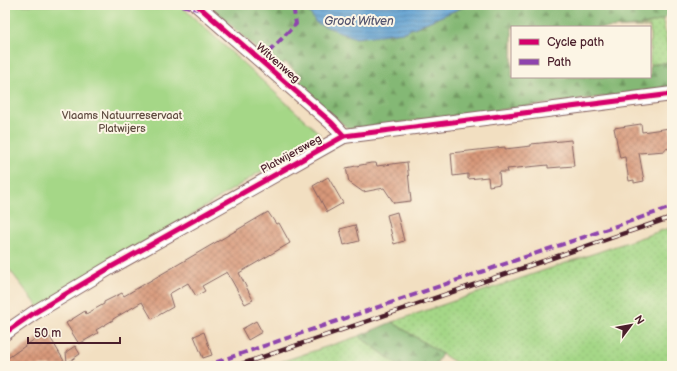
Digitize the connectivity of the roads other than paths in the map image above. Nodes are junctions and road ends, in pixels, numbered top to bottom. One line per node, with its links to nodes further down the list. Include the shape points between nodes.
1 (197, 5): 3 (street, Witvenweg)
2 (672, 94): 3 (street, Platwijersweg)
3 (344, 136): 4 (street, Platwijersweg, via 111,267 34,313)
4 (5, 334)

